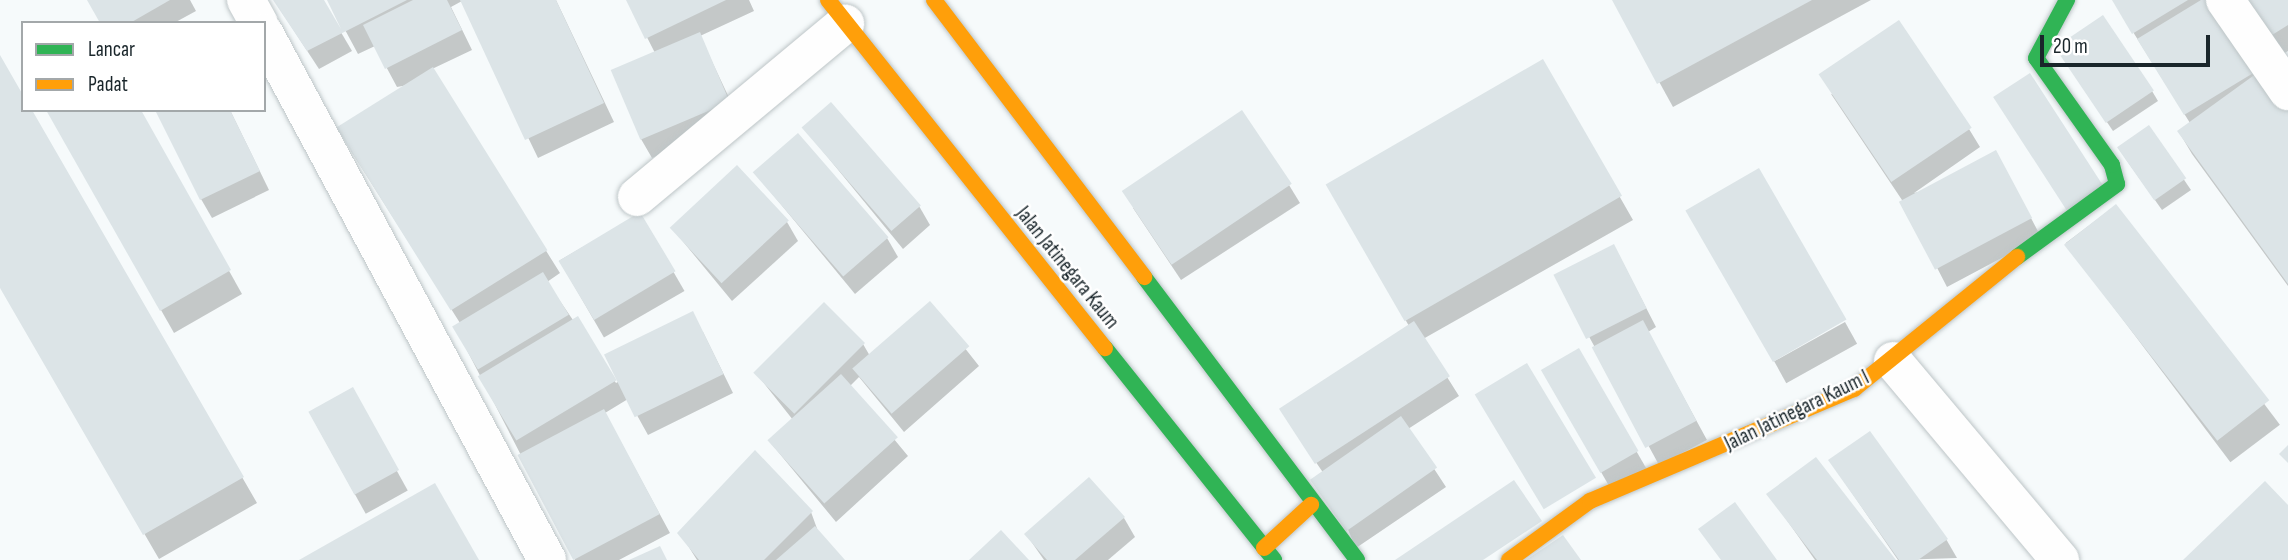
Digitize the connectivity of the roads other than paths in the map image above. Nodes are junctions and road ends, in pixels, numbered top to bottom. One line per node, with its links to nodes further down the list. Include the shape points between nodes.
1 (246, 0): 6 (street)
2 (933, 0): 11 (street)
3 (2067, 0): 10 (street, via 2036,58 2112,165 2117,184 1957,300)
4 (2225, 0): 8 (street)
5 (837, 12): 9 (street); 12 (street, Jalan Jatinegara Kaum)
6 (257, 21)
7 (266, 37): 13 (street)
8 (2288, 91)
9 (637, 197)
10 (1893, 361): 15 (street, Jalan Jatinegara Kaum I, via 1854,389 1778,425 1590,501); 16 (street, Jalan Jatinegara Kaum I)
11 (1311, 505): 12 (street); 14 (street)
12 (1269, 554)
13 (547, 560)
14 (1357, 560)
15 (1509, 560)
16 (2060, 560)

